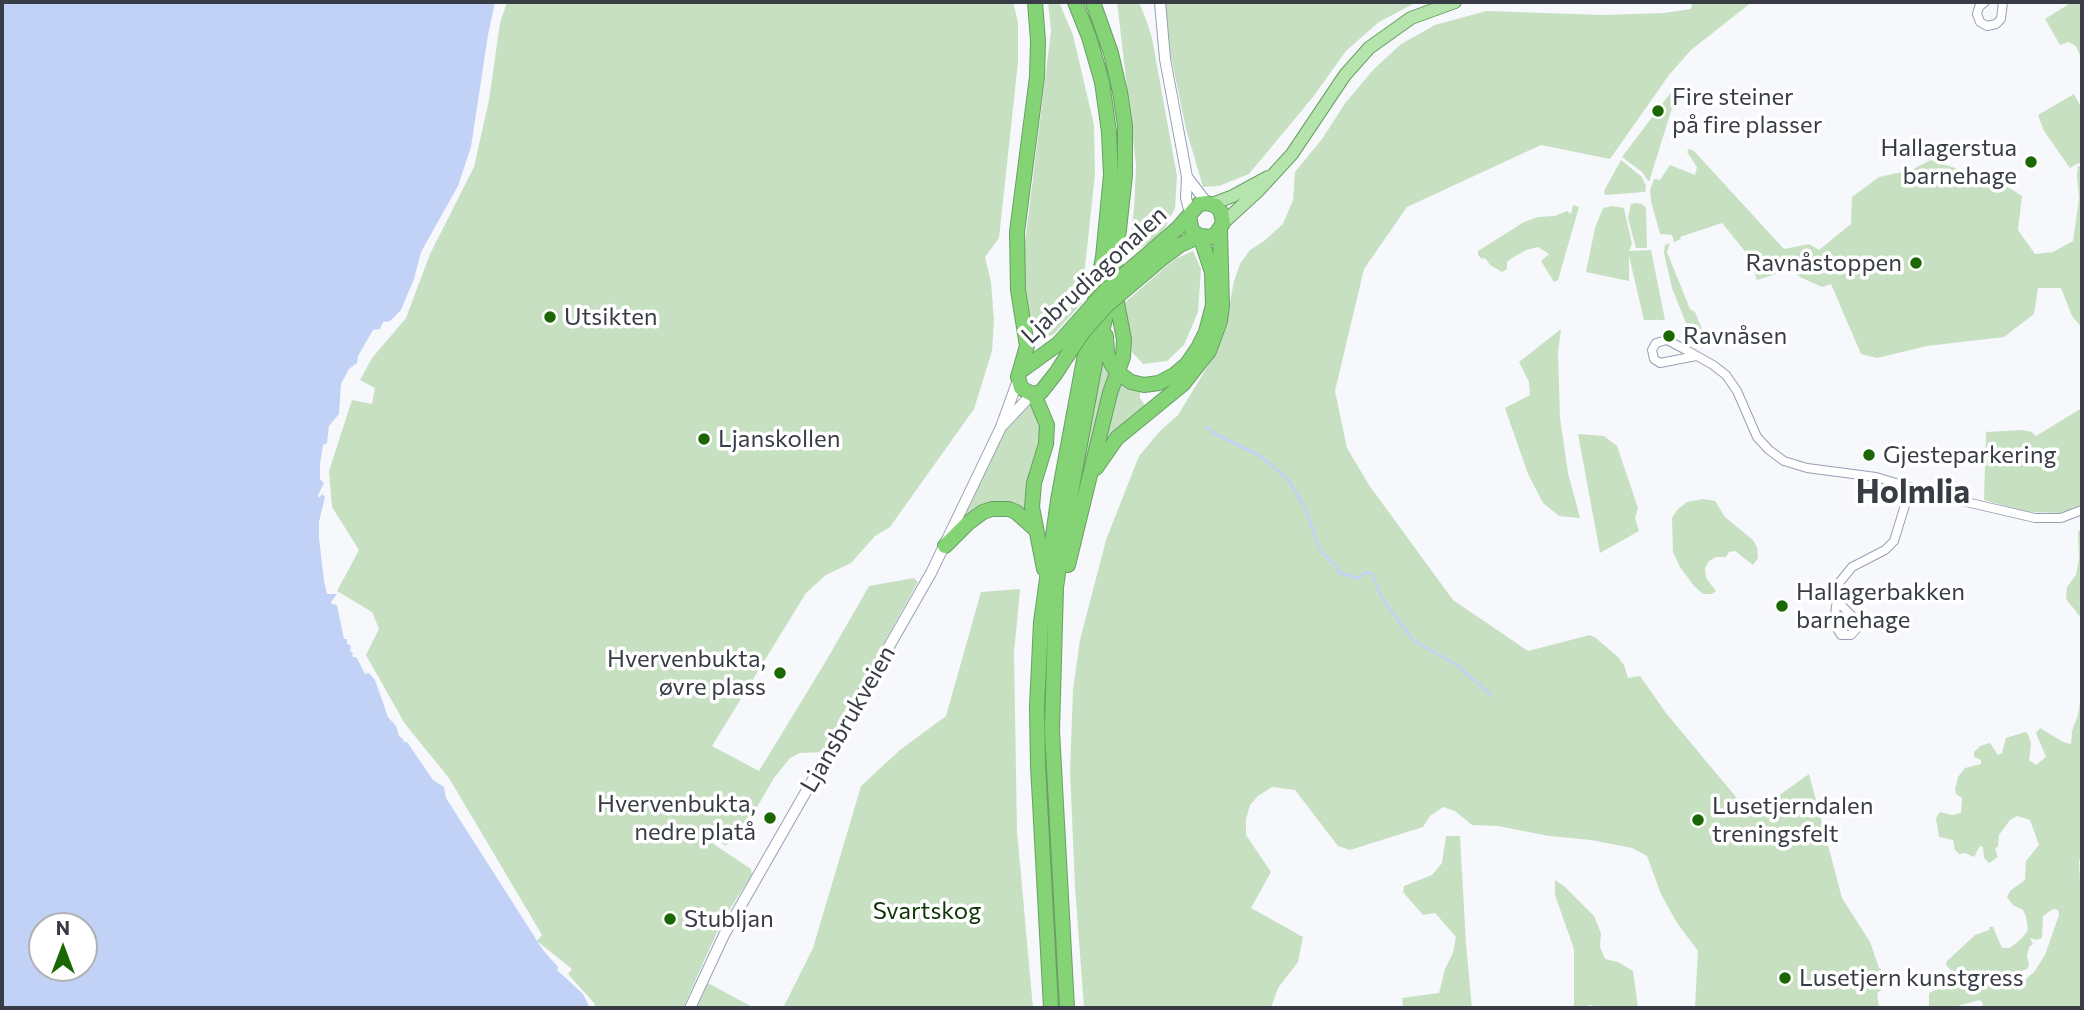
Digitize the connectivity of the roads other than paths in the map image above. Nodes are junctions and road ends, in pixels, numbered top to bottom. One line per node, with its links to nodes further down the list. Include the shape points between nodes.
1 (1035, 2): 18 (highway, via 1037,77 1017,232 1017,277 1027,346)
2 (1075, 2): 27 (highway, via 1096,58 1106,105 1110,191 1101,270)
3 (1093, 2): 15 (highway, via 1114,64 1125,126 1123,209)
4 (1160, 2): 9 (main road, via 1165,59)
5 (1455, 2): 8 (main road, via 1411,18 1369,48)
6 (1985, 2): 7 (street, via 1977,14 1987,26 2001,19)
7 (2003, 2)
8 (1272, 176): 10 (main road); 12 (main road)
9 (1187, 177): 10 (main road); 11 (main road)
10 (1210, 204): 11 (highway, via 1195,206); 12 (highway, via 1221,212)
11 (1189, 215): 13 (highway, via 1189,226); 14 (highway, Ljabrudiagonalen)
12 (1221, 226): 13 (highway, via 1211,237); 22 (highway, via 1222,306 1209,351 1183,384 1116,438)
13 (1200, 236): 14 (highway, Ljabrudiagonalen); 19 (highway, via 1213,285 1210,318 1199,348 1182,369 1159,383 1131,382)
14 (1160, 252): 18 (highway, Ljabrudiagonalen, bridge, via 1106,289 1058,344); 20 (highway, Ljabrudiagonalen, bridge, via 1106,306)
15 (1113, 285): 16 (highway); 19 (highway, via 1124,347)
16 (1105, 327): 19 (highway, via 1107,353); 29 (highway, via 1063,535)
17 (1696, 356): 17 (street, via 1667,340 1656,343 1652,350 1660,363); 23 (street, via 1731,381 1757,437 1779,458)
18 (1023, 372): 20 (highway, via 1021,388); 20 (highway, via 1037,366 1044,371 1047,378); 21 (main road, Ljansbrukveien)
19 (1117, 372): 22 (highway)
20 (1037, 391): 21 (main road, Ljansbrukveien); 25 (highway, via 1047,425 1032,494)
21 (1001, 427): 26 (main road, Ljansbrukveien)
22 (1090, 481): 29 (highway, via 1074,534)
23 (1910, 489): 24 (street, via 2035,518 2061,518); 28 (street, via 1894,541 1848,570 1839,583)
24 (2082, 510)
25 (1035, 529): 26 (highway, via 1016,512 992,509 968,523); 27 (highway)
26 (945, 546): 30 (main road, Ljansbrukveien, via 724,935)
27 (1046, 577): 31 (highway, via 1037,732)
28 (1837, 601)
29 (1055, 632): 32 (highway, via 1053,766)
30 (690, 1008)
31 (1051, 1008)
32 (1067, 1008)

